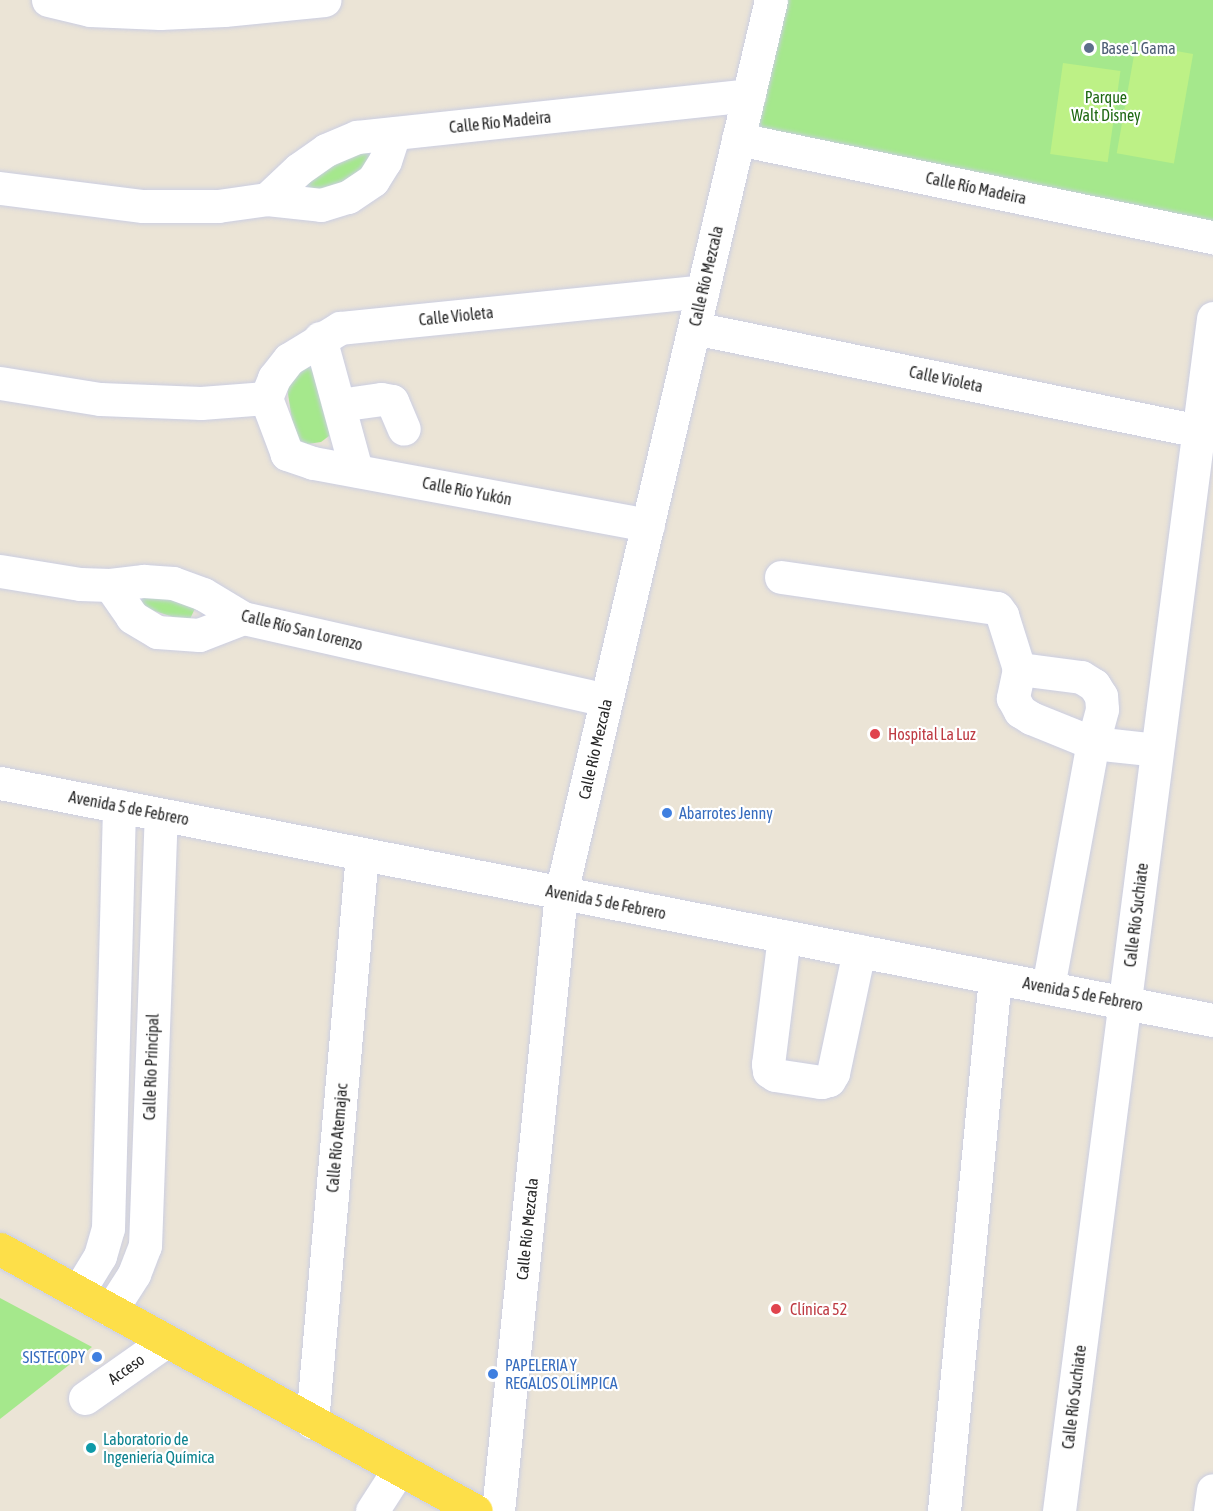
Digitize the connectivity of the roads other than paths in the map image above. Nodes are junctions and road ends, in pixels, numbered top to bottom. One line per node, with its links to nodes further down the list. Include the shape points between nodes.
1 (48, 0): 4 (street)
2 (325, 0): 4 (street, via 160,13)
3 (771, 0): 5 (street, Calle Río Mezcala)
4 (90, 5)
5 (748, 95): 6 (street, Calle Río Madeira); 7 (street, Calle Río Mezcala)
6 (394, 133): 9 (street, Calle Río Madeira, via 357,137 326,150); 9 (street, via 385,161 361,190 321,205)
7 (738, 139): 10 (street, Calle Río Madeira); 11 (street, Calle Río Mezcala)
8 (0, 188): 9 (street, via 143,206 218,206)
9 (267, 199)
10 (1213, 237)
11 (702, 291): 13 (street, Calle Río Mezcala); 14 (street, Calle Violeta, via 340,328)
12 (1213, 321): 19 (street, Calle Río Suchiate)
13 (694, 328): 19 (street, Calle Violeta); 21 (street, Calle Río Mezcala)
14 (320, 338): 16 (street, via 281,367); 17 (street)
15 (0, 383): 16 (street, via 100,399 201,403)
16 (266, 398): 20 (street, Calle Río Yukón, via 287,454)
17 (339, 405): 18 (street, via 392,400); 20 (street)
18 (404, 429)
19 (1199, 431): 29 (street, Calle Río Suchiate)
20 (356, 470): 21 (street, Calle Río Yukón)
21 (648, 525): 27 (street, Calle Río Mezcala)
22 (0, 571): 24 (street, Calle Río San Lorenzo)
23 (781, 577): 26 (street, via 997,608)
24 (110, 585): 25 (street, Calle Río San Lorenzo, via 144,580 173,583 203,594); 25 (street, via 132,617 157,632 199,634)
25 (243, 618): 27 (street, Calle Río San Lorenzo)
26 (1019, 669): 28 (street, via 1013,698 1020,711); 28 (street, via 1081,677 1094,685 1101,696 1102,709)
27 (606, 700): 34 (street, Calle Río Mezcala)
28 (1093, 742): 29 (street); 38 (street)
29 (1157, 750): 39 (street, Calle Río Suchiate)
30 (0, 783): 31 (street, Avenida 5 de Febrero)
31 (119, 806): 32 (street, Avenida 5 de Febrero); 42 (street, via 108,1228 100,1256)
32 (161, 814): 33 (street, Avenida 5 de Febrero); 43 (street, Calle Río Principal, via 144,1246 134,1274)
33 (362, 854): 34 (street, Avenida 5 de Febrero); 46 (street, Calle Río Atemajac)
34 (561, 893): 35 (street, Avenida 5 de Febrero); 51 (street, Calle Río Mezcala)
35 (784, 936): 36 (street, Avenida 5 de Febrero); 36 (street, via 768,1064 775,1075 829,1080)
36 (859, 951): 37 (street, Avenida 5 de Febrero)
37 (995, 977): 38 (street, Avenida 5 de Febrero); 52 (street)
38 (1048, 987): 39 (street, Avenida 5 de Febrero)
39 (1125, 1002): 40 (street, Avenida 5 de Febrero); 53 (street, Calle Río Suchiate)
40 (1213, 1020)
41 (0, 1249): 42 (main road)
42 (78, 1292): 43 (main road)
43 (111, 1310): 44 (main road)
44 (166, 1341): 45 (street, Acceso); 46 (main road)
45 (85, 1398)
46 (312, 1422): 47 (main road)
47 (399, 1469): 49 (street); 50 (main road)
48 (1213, 1490): 54 (street)
49 (372, 1511)
50 (476, 1511)
51 (498, 1511)
52 (944, 1511)
53 (1059, 1511)
54 (1210, 1511)

